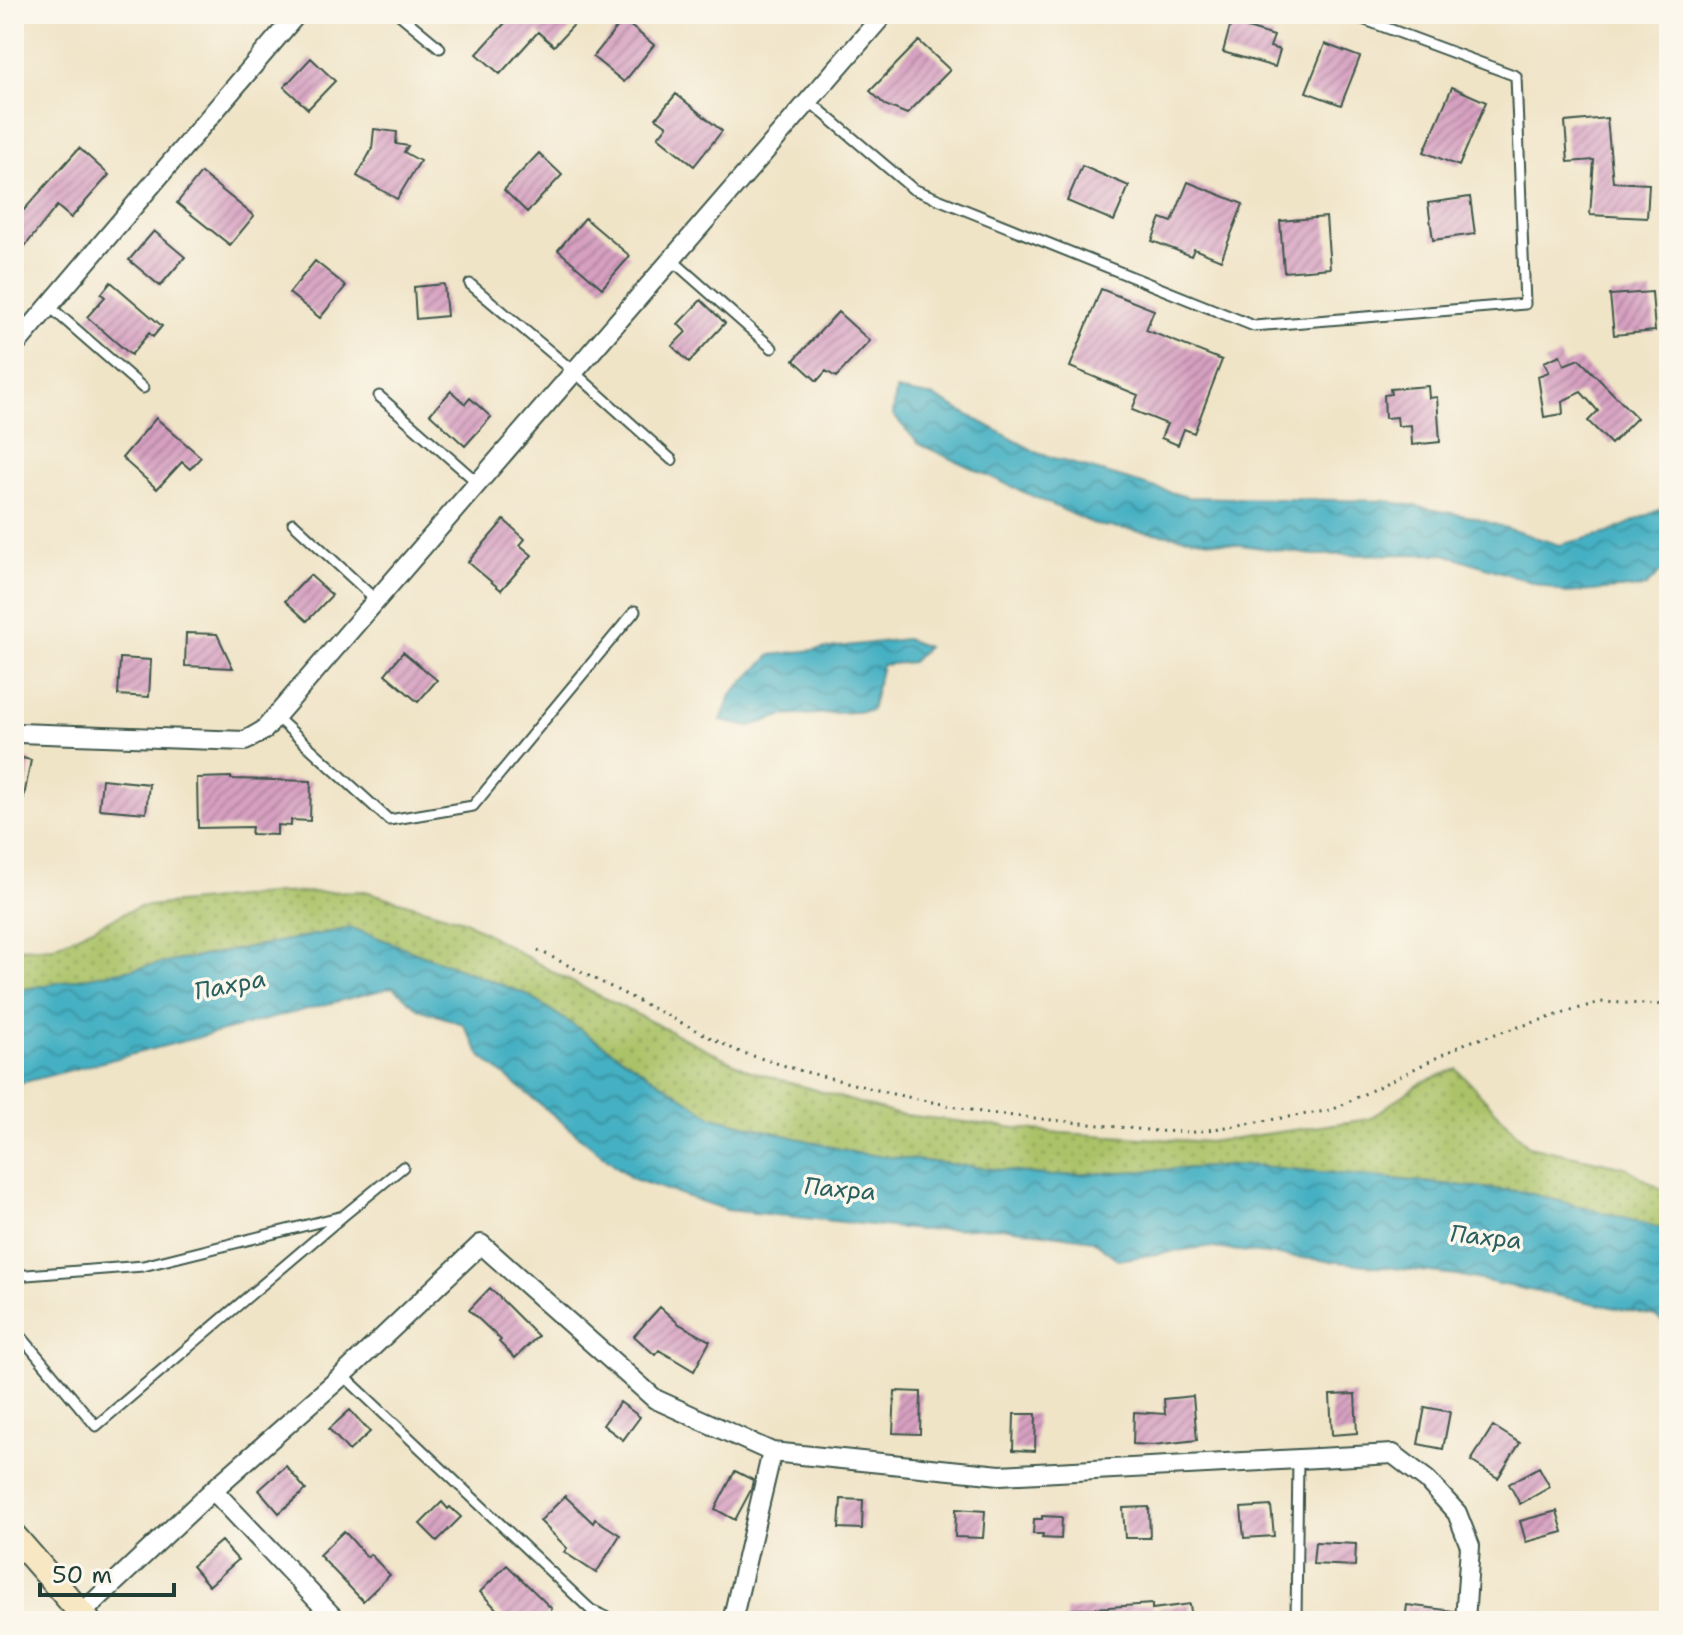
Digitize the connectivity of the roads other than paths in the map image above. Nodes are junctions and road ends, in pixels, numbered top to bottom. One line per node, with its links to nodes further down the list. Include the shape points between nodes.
1 (297, 14): 9 (street)
2 (399, 14): 5 (lane)
3 (884, 14): 6 (street)
4 (1349, 14): 6 (lane, via 1516,76 1525,304 1254,326 913,189)
5 (440, 48)
6 (809, 101): 7 (street)
7 (671, 259): 11 (lane); 12 (street)
8 (470, 284): 12 (lane)
9 (49, 306): 10 (street); 13 (lane)
10 (14, 347)
11 (772, 348)
12 (573, 371): 15 (lane); 16 (street)
13 (143, 388)
14 (379, 396): 16 (lane)
15 (672, 460)
16 (478, 483): 18 (street)
17 (293, 523): 18 (lane)
18 (376, 600): 20 (street)
19 (635, 611): 20 (lane, via 473,806 389,820)
20 (275, 716): 21 (street, via 245,741)
21 (14, 731)
22 (403, 1167): 23 (lane)
23 (343, 1216): 24 (lane, via 143,1266); 25 (lane, via 96,1426)
24 (14, 1276)
25 (14, 1328)
26 (343, 1375): 27 (street, via 481,1244 655,1399); 29 (street); 33 (lane, via 591,1610)
27 (772, 1452): 28 (street, via 1000,1475); 34 (street)
28 (1298, 1458): 35 (lane); 36 (street, via 1393,1454 1427,1480 1457,1513 1470,1546)
29 (213, 1490): 31 (street); 32 (street)
30 (14, 1536): 31 (main road)
31 (84, 1617)
32 (337, 1621)
33 (615, 1621)
34 (732, 1621)
35 (1296, 1621)
36 (1465, 1621)

